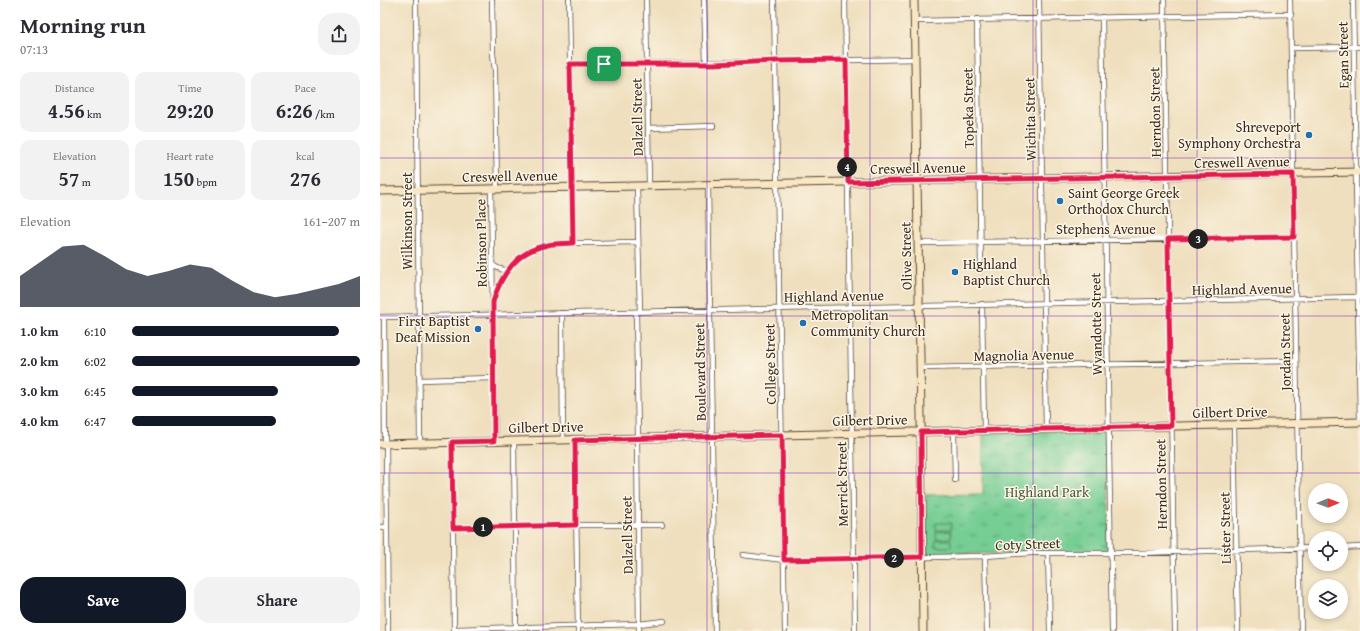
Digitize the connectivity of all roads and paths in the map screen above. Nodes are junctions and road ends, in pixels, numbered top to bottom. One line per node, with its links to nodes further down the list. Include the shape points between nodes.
1 (416, 0): 44 (street, Wilkinson Street)
2 (492, 0): 43 (street, Robinson Place, via 495,70)
3 (569, 0): 26 (street)
4 (646, 0): 27 (street, Dalzell Street)
5 (704, 0): 25 (street)
6 (774, 0): 24 (street, College Street)
7 (845, 0): 23 (street, Merrick Street)
8 (914, 0): 18 (street, Olive Street)
9 (1039, 0): 16 (street, Wichita Street)
10 (1164, 0): 14 (street, Herndon Street)
11 (1290, 0): 13 (street, Jordan Street)
12 (1353, 0): 20 (street, Egan Street)
13 (1290, 14): 14 (street); 19 (street, Jordan Street)
14 (1165, 16): 15 (street); 32 (street, Herndon Street)
15 (1102, 17): 16 (street); 33 (street, Wyandotte Street)
16 (1039, 18): 17 (street); 34 (street, Wichita Street)
17 (977, 19): 18 (street); 35 (street, Topeka Street)
18 (915, 20): 22 (street, Olive Street)
19 (1291, 48): 20 (street); 31 (street, Jordan Street)
20 (1353, 48): 21 (street); 30 (street, Egan Street)
21 (1360, 48)
22 (915, 59): 23 (street); 36 (street, Olive Street)
23 (846, 60): 24 (street); 37 (street, Merrick Street)
24 (776, 61): 25 (street); 38 (street, College Street)
25 (706, 63): 27 (street)
26 (570, 64): 27 (street); 42 (street)
27 (647, 64): 29 (street, Dalzell Street)
28 (713, 126): 29 (street)
29 (648, 128): 41 (street, Dalzell Street)
30 (1358, 172): 31 (street, Creswell Avenue); 57 (street, Egan Street)
31 (1293, 174): 32 (street, Creswell Avenue); 46 (street, Jordan Street)
32 (1167, 176): 33 (street, Creswell Avenue); 47 (street, Herndon Street)
33 (1104, 177): 34 (street, Creswell Avenue); 49 (street, Wyandotte Street)
34 (1042, 178): 35 (street, Creswell Avenue); 48 (street, Wichita Street)
35 (980, 179): 36 (street, Creswell Avenue); 51 (street, Topeka Street)
36 (917, 181): 37 (street, Creswell Avenue); 53 (street, Olive Street)
37 (848, 182): 38 (street, Creswell Avenue); 65 (street, Merrick Street)
38 (778, 184): 39 (street, Creswell Avenue); 66 (street, College Street)
39 (708, 185): 41 (street, Creswell Avenue); 67 (street, Boulevard Street)
40 (638, 186): 41 (street, Creswell Avenue); 42 (street, Creswell Avenue); 50 (street, Dalzell Street)
41 (649, 186)
42 (572, 188): 43 (street, Creswell Avenue); 52 (street)
43 (494, 189): 44 (street, Creswell Avenue); 54 (street, Robinson Place)
44 (418, 191): 45 (street, Creswell Avenue); 71 (street, Wilkinson Street)
45 (380, 192)
46 (1294, 237): 47 (street, Stephens Avenue); 58 (street, Jordan Street)
47 (1168, 239): 49 (street, Stephens Avenue); 59 (street, Herndon Street)
48 (1043, 240): 49 (street, Stephens Avenue); 51 (street, Stephens Avenue); 62 (street, Wichita Street)
49 (1105, 240): 61 (street, Wyandotte Street)
50 (638, 242): 52 (street); 68 (street, Dalzell Street)
51 (981, 242): 53 (street, Stephens Avenue); 55 (street, Topeka Street)
52 (573, 243): 56 (street, via 536,248 519,258)
53 (919, 243): 64 (street, Olive Street)
54 (492, 264): 56 (street, via 496,268); 60 (street, Robinson Place)
55 (981, 268)
56 (507, 270): 60 (street)
57 (1359, 297): 58 (street, Highland Avenue); 81 (street, Egan Street)
58 (1295, 299): 59 (street, Highland Avenue); 73 (street, Jordan Street)
59 (1169, 301): 61 (street, Highland Avenue); 74 (street, Herndon Street)
60 (493, 302): 70 (street, Robinson Place)
61 (1106, 302): 62 (street, Highland Avenue); 75 (street, Wyandotte Street)
62 (1044, 303): 63 (street, Highland Avenue); 76 (street, Wichita Street)
63 (982, 304): 64 (street, Highland Avenue); 77 (street)
64 (919, 305): 65 (street, Highland Avenue); 78 (street, Olive Street)
65 (850, 307): 66 (street, Highland Avenue); 90 (street, Merrick Street)
66 (780, 309): 67 (street, Highland Avenue); 91 (street, College Street)
67 (710, 310): 68 (street, Highland Avenue); 92 (street, Boulevard Street)
68 (638, 312): 69 (street, Highland Avenue); 93 (street, Dalzell Street)
69 (562, 313): 70 (street, Highland Avenue); 94 (street)
70 (493, 315): 71 (street, Highland Avenue); 79 (street, Robinson Place)
71 (419, 316): 72 (street, Highland Avenue); 80 (street, Wilkinson Street)
72 (382, 317): 100 (street)
73 (1296, 361): 74 (street, Magnolia Avenue); 82 (street, Jordan Street)
74 (1170, 363): 75 (street, Magnolia Avenue); 84 (street, Herndon Street)
75 (1108, 364): 76 (street, Magnolia Avenue); 85 (street, Wyandotte Street)
76 (1045, 365): 77 (street, Magnolia Avenue); 86 (street, Wichita Street)
77 (983, 367): 78 (street, Magnolia Avenue); 87 (street)
78 (920, 368): 89 (street, Olive Street)
79 (494, 378): 80 (street); 96 (street, Robinson Place)
80 (419, 380): 99 (street, Wilkinson Street)
81 (1360, 422): 82 (street, Gilbert Drive)
82 (1297, 423): 83 (street, Gilbert Drive); 112 (street, Jordan Street)
83 (1234, 425): 84 (street, Gilbert Drive); 113 (street, Lister Street)
84 (1171, 426): 85 (street, Gilbert Drive); 114 (street, Herndon Street)
85 (1109, 428): 86 (street, Gilbert Drive); 116 (street, Wyandotte Street)
86 (1046, 429): 87 (street, Gilbert Drive)
87 (984, 430): 88 (street, Gilbert Drive)
88 (954, 431): 89 (street, Gilbert Drive); 101 (street)
89 (921, 432): 90 (street, Gilbert Drive); 119 (street, Olive Street)
90 (852, 433): 91 (street, Gilbert Drive); 120 (street, Merrick Street)
91 (782, 435): 92 (street, Gilbert Drive); 121 (street, College Street)
92 (712, 436): 93 (street, Gilbert Drive); 130 (street, Boulevard Street)
93 (638, 438): 95 (street, Gilbert Drive); 102 (street, Dalzell Street)
94 (563, 440): 95 (street, Gilbert Drive); 97 (street, Gilbert Drive)
95 (575, 440): 103 (street)
96 (494, 441): 97 (street, Gilbert Drive); 98 (street, Gilbert Drive)
97 (514, 441): 107 (street)
98 (452, 442): 99 (street, Gilbert Drive); 108 (street)
99 (420, 443): 100 (street, Gilbert Drive)
100 (384, 444): 106 (street)
101 (955, 480)
102 (638, 524): 103 (street); 104 (street); 123 (street, Dalzell Street)
103 (576, 525): 107 (street); 124 (street)
104 (662, 525)
105 (380, 527): 106 (street)
106 (387, 527): 127 (street)
107 (515, 527): 108 (street); 125 (street)
108 (453, 528): 126 (street)
109 (1360, 547): 111 (street)
110 (1308, 548): 112 (street, Coty Street)
111 (1348, 548)
112 (1299, 549): 113 (street, Coty Street); 139 (street, Jordan Street)
113 (1236, 550): 114 (street, Coty Street); 138 (street, Lister Street)
114 (1173, 551): 116 (street, Coty Street); 137 (street, Herndon Street)
115 (1048, 553): 116 (street, Coty Street); 118 (street, Coty Street); 135 (street)
116 (1111, 553): 136 (street, Wyandotte Street)
117 (743, 555): 121 (street, Coty Street)
118 (985, 556): 119 (street, Coty Street); 134 (street)
119 (922, 557): 120 (street, Coty Street); 133 (street, Olive Street)
120 (854, 558): 121 (street, Coty Street); 132 (street, Merrick Street)
121 (784, 560): 131 (street, College Street)
122 (664, 621): 123 (street)
123 (639, 624): 124 (street); 129 (street, Dalzell Street)
124 (578, 625): 125 (street); 128 (street)
125 (516, 629): 126 (street)
126 (454, 630)
127 (388, 631)
128 (578, 631)
129 (639, 631)
130 (715, 631)
131 (785, 631)
132 (855, 631)
133 (923, 631)
134 (987, 631)
135 (1050, 631)
136 (1112, 631)
137 (1175, 631)
138 (1238, 631)
139 (1301, 631)

